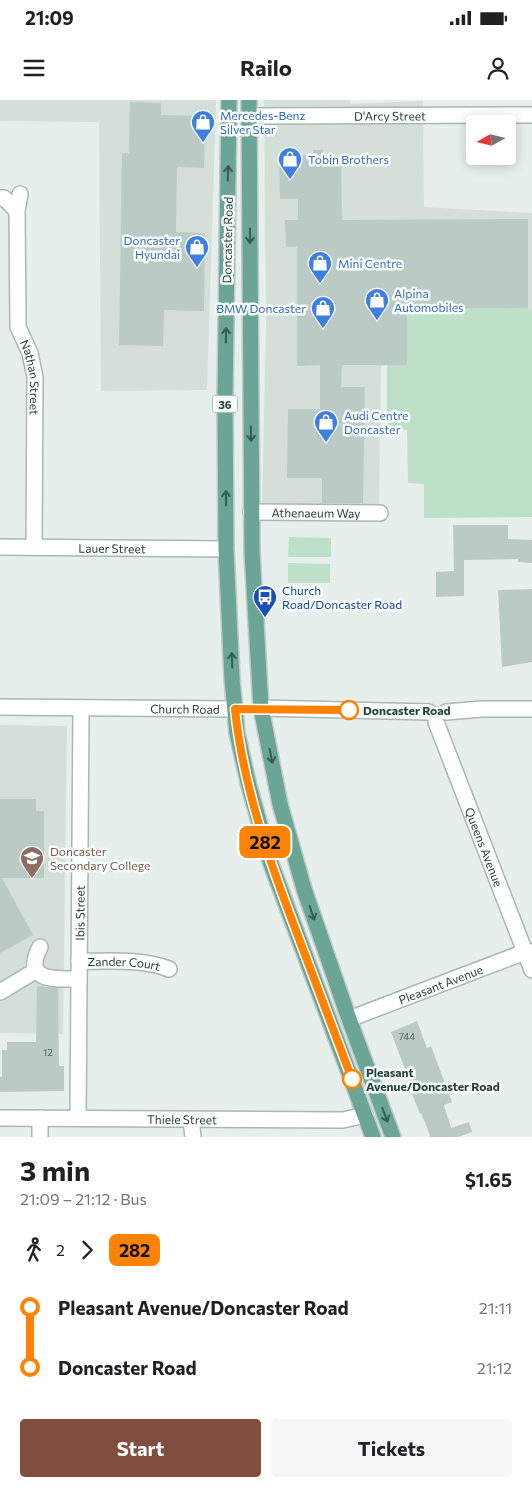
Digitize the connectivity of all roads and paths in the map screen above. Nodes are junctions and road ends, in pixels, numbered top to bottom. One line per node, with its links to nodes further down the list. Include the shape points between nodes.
1 (229, 100): 8 (main road, Doncaster Road / 36, one-way to 1)
2 (249, 100): 4 (main road, Doncaster Road / 36)
3 (532, 115): 4 (street, D'Arcy Street)
4 (249, 116): 9 (main road, Doncaster Road / 36, one-way to 9)
5 (20, 194): 7 (street, Nathan Street)
6 (0, 198): 7 (street)
7 (17, 211): 12 (street, Nathan Street, via 18,328 30,353 35,377)
8 (225, 402): 9 (main road); 14 (main road, Doncaster Road / 36, one-way to 8)
9 (250, 402): 10 (main road, Doncaster Road / 36, one-way to 10)
10 (251, 512): 11 (street, Athenaeum Way); 17 (main road, Doncaster Road / 36)
11 (380, 513)
12 (34, 547): 13 (street, Lauer Street); 14 (street, Lauer Street)
13 (0, 548)
14 (226, 549): 18 (main road, Doncaster Road / 36, one-way to 14)
15 (0, 707): 16 (street, Church Road)
16 (81, 708): 18 (street, Church Road); 23 (street, Ibis Street)
17 (261, 708): 18 (main road, Church Road); 20 (street, Church Road); 29 (main road, Doncaster Road / 36, one-way to 29, via 282,813 304,889)
18 (235, 709): 30 (main road, Doncaster Road / 36, via 249,786 271,864)
19 (532, 709): 20 (street, Church Road, via 482,709)
20 (437, 716): 22 (street, Queens Avenue)
21 (40, 947): 26 (street, via 34,957)
22 (528, 952): 25 (street, Queens Avenue); 29 (street, Pleasant Avenue)
23 (79, 961): 24 (street, Zander Court, via 138,962); 27 (street, Ibis Street)
24 (169, 970)
25 (532, 970)
26 (35, 971): 27 (street, via 45,977); 28 (street)
27 (79, 979): 33 (street, Ibis Street)
28 (0, 992)
29 (349, 1019): 38 (main road, Doncaster Road / 36, one-way to 38)
30 (365, 1115): 34 (street, Thiele Street, via 342,1120); 37 (main road, Doncaster Road / 36)
31 (0, 1118): 32 (street, Thiele Street)
32 (40, 1118): 33 (street, Thiele Street); 35 (street)
33 (78, 1118): 34 (street, Thiele Street)
34 (191, 1120): 36 (street)
35 (40, 1137)
36 (193, 1137)
37 (373, 1137)
38 (393, 1137)

